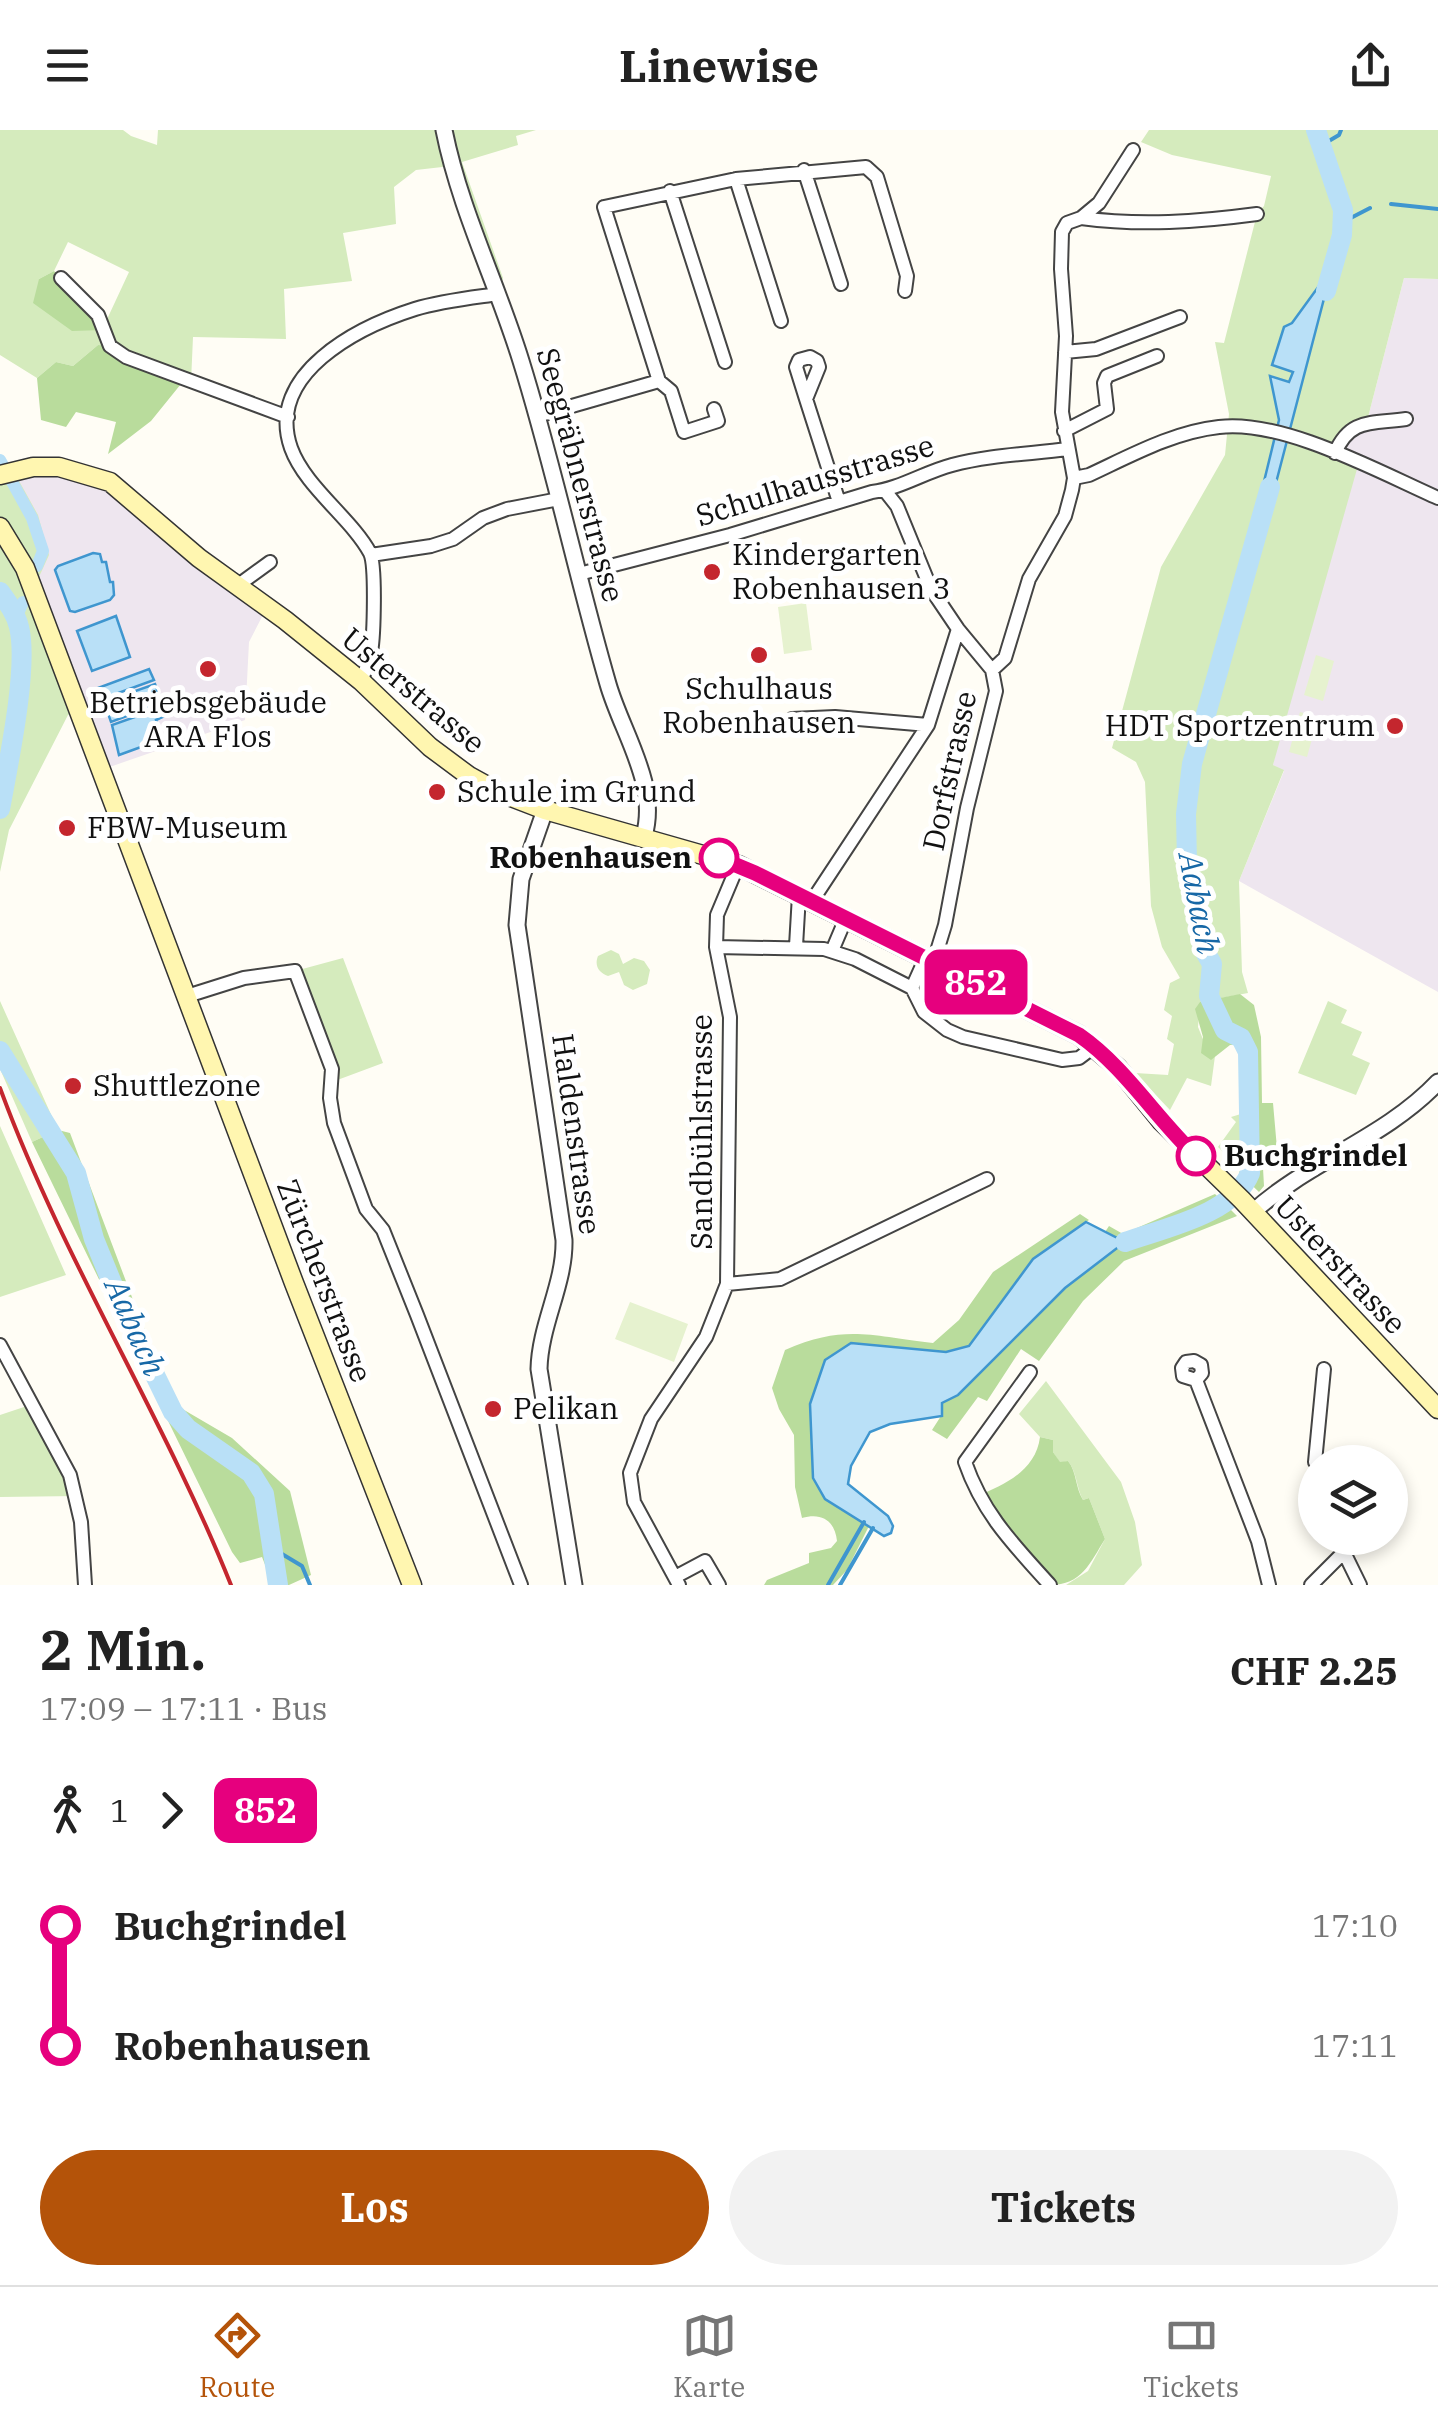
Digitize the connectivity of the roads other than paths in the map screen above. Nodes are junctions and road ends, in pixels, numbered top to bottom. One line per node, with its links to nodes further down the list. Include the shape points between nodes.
1 (444, 130): 11 (street, Seegräbnerstrasse)
2 (1132, 150): 7 (street, Dorfstrasse, via 1099,203)
3 (804, 170): 4 (street); 9 (street); 10 (street, via 862,166 874,172 908,276)
4 (736, 178): 5 (street); 13 (street)
5 (670, 191): 16 (street); 17 (street, via 604,207)
6 (1257, 214): 7 (street, via 1194,223)
7 (1081, 218): 14 (street, Dorfstrasse, via 1067,223 1061,238)
8 (61, 278): 21 (street, via 98,314 110,346 126,357)
9 (840, 284)
10 (905, 291)
11 (498, 294): 20 (street, Seegräbnerstrasse); 21 (street, via 418,308 360,333 306,372)
12 (1180, 318): 14 (street, via 1096,349)
13 (781, 321)
14 (1065, 352): 23 (street, Dorfstrasse)
15 (1157, 356): 23 (street, via 1107,376 1107,409)
16 (725, 362)
17 (659, 382): 19 (street, via 671,391 684,432 718,422); 20 (street)
18 (806, 399): 31 (street)
19 (714, 408)
20 (537, 416): 29 (street, Seegräbnerstrasse)
21 (288, 417): 33 (street, via 296,460)
22 (1406, 419): 25 (street, via 1351,428)
23 (1064, 431): 24 (street, Dorfstrasse)
24 (1068, 450): 27 (street, Dorfstrasse); 28 (street, Schulhausstrasse, via 959,463)
25 (1335, 453): 27 (street, via 1236,426 1155,445); 30 (street)
26 (5, 473): 36 (main road, Usterstrasse, via 59,466 110,482)
27 (1074, 478): 38 (street, Dorfstrasse, via 1064,516 1029,579 1006,658)
28 (886, 492): 31 (street, Schulhausstrasse); 37 (street, via 898,506 923,574)
29 (560, 498): 33 (street, via 507,509 430,546); 35 (street, Seegräbnerstrasse)
30 (1438, 498)
31 (839, 502): 35 (street, Schulhausstrasse)
32 (0, 527): 52 (main road, Zürcherstrasse, via 25,568)
33 (372, 555): 39 (street, via 373,636)
34 (270, 562): 36 (street)
35 (579, 574): 43 (street, Seegräbnerstrasse, via 608,688 646,790)
36 (236, 586): 39 (main road, Usterstrasse)
37 (958, 629): 38 (street); 41 (street)
38 (992, 670): 50 (street, Dorfstrasse, via 995,702 945,925)
39 (361, 681): 42 (main road, Usterstrasse, via 469,776)
40 (792, 719): 41 (street)
41 (928, 725): 45 (street)
42 (545, 810): 43 (main road, Usterstrasse); 70 (street, Haldenstrasse, via 521,879 518,926 564,1240 539,1369)
43 (644, 836): 44 (main road, Usterstrasse)
44 (738, 865): 45 (main road, Usterstrasse); 48 (street, Sandbühlstrasse, via 717,916)
45 (806, 898): 46 (main road, Usterstrasse); 47 (street)
46 (846, 918): 49 (street); 50 (main road, Usterstrasse)
47 (796, 946): 48 (street); 49 (street)
48 (716, 947): 57 (street, Sandbühlstrasse, via 730,1017)
49 (832, 951): 51 (street)
50 (930, 959): 51 (street, Dorfstrasse); 53 (main road, Usterstrasse)
51 (912, 988): 53 (street, via 924,1012 963,1036 1062,1060)
52 (187, 996): 68 (main road, Zürcherstrasse); 69 (street, via 295,971 332,1069 334,1123 366,1209 383,1230)
53 (1095, 1046): 56 (main road, Usterstrasse)
54 (1438, 1082): 56 (street, via 1394,1119)
55 (987, 1179): 57 (street, via 780,1279)
56 (1248, 1206): 62 (main road, Usterstrasse)
57 (727, 1284): 66 (street, via 706,1338 651,1419 630,1473 634,1502)
58 (0, 1344): 67 (street, via 70,1475)
59 (1324, 1369): 63 (street)
60 (1030, 1372): 72 (street, via 964,1462 1000,1529)
61 (1196, 1380): 73 (street)
62 (1438, 1409)
63 (1317, 1445)
64 (1341, 1555): 74 (street)
65 (1344, 1555): 75 (street)
66 (677, 1581): 71 (street, via 705,1562)
67 (86, 1585)
68 (412, 1585)
69 (521, 1585)
70 (574, 1585)
71 (719, 1585)
72 (1050, 1585)
73 (1269, 1585)
74 (1310, 1585)
75 (1360, 1585)

